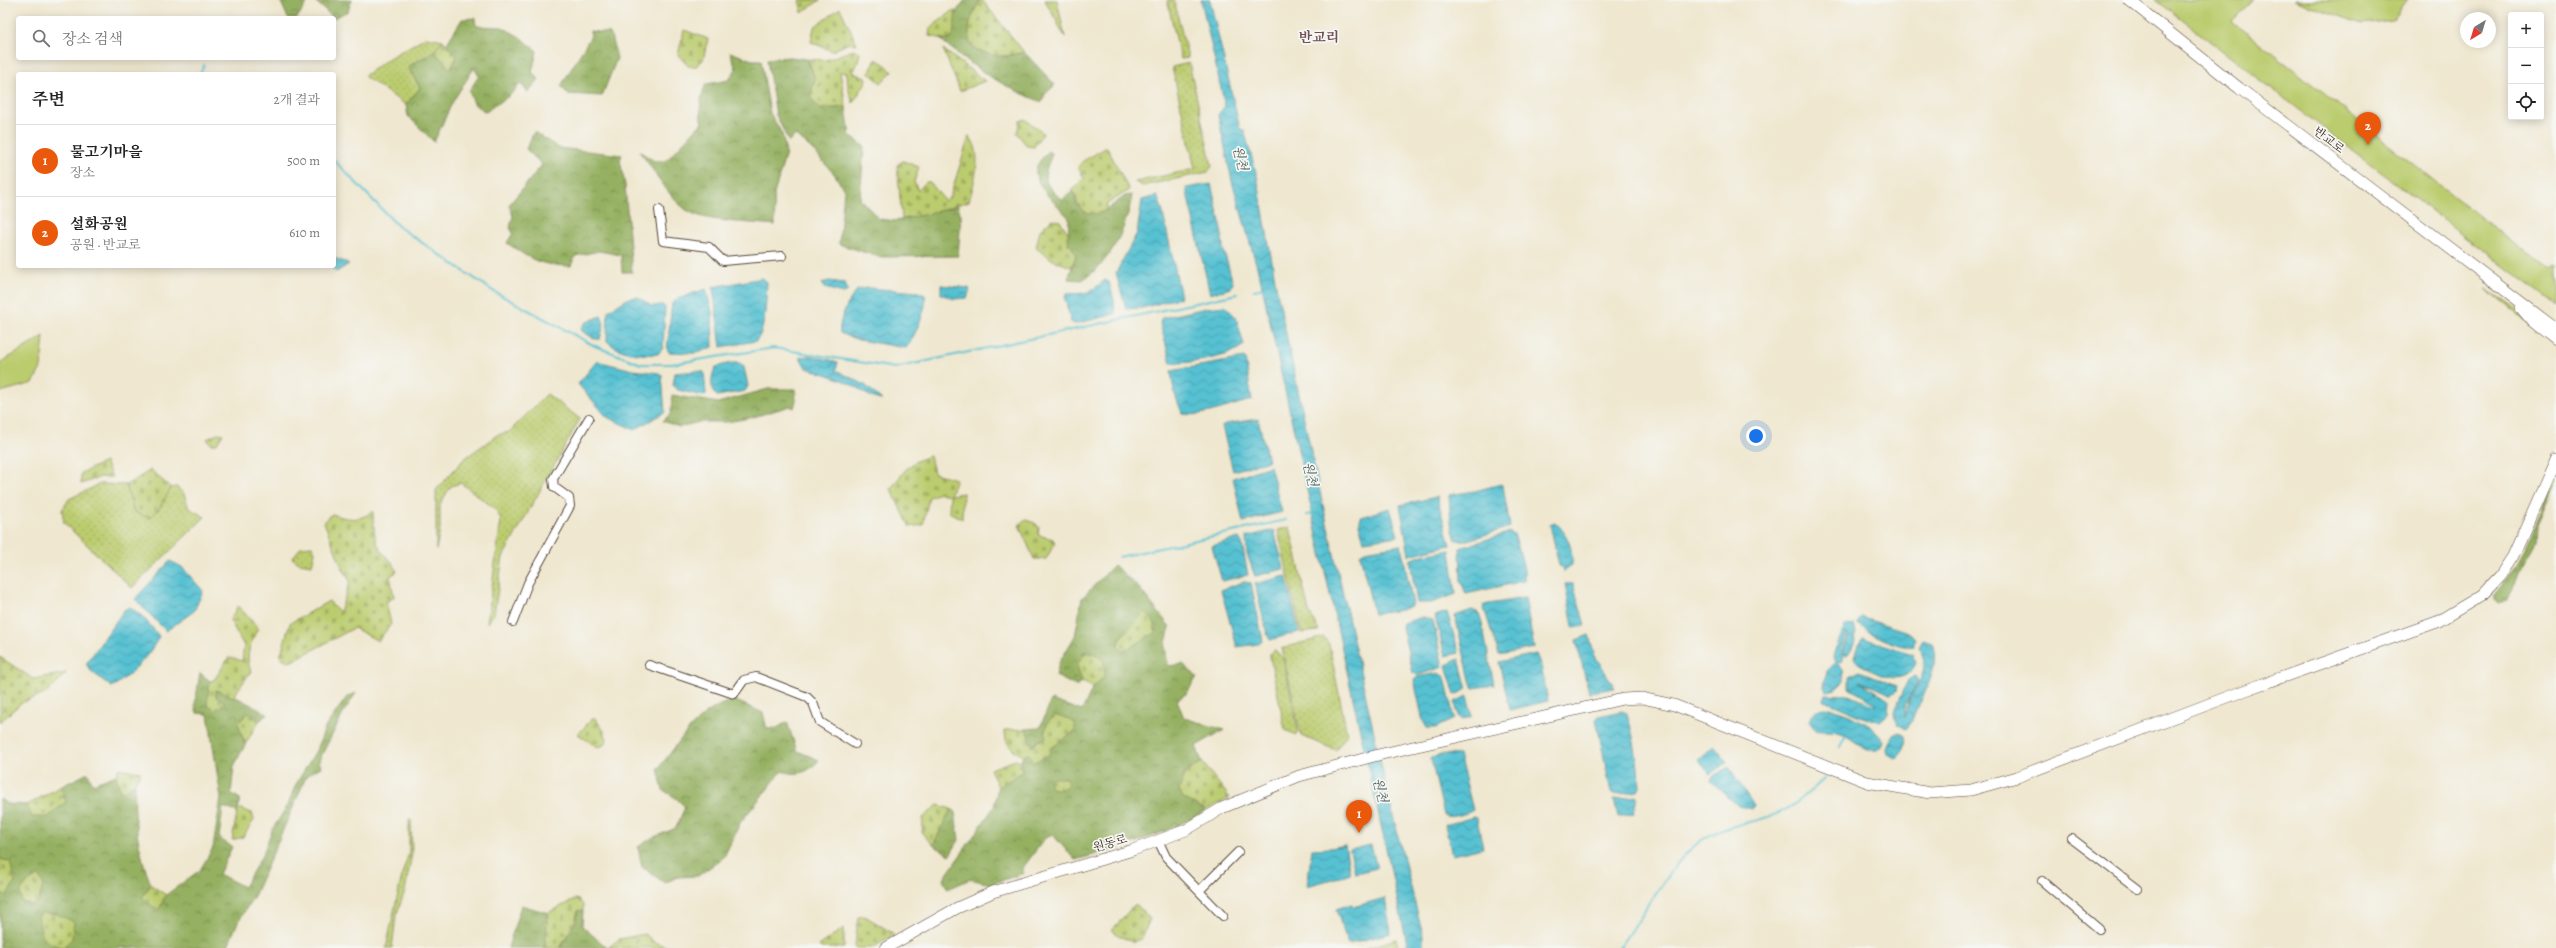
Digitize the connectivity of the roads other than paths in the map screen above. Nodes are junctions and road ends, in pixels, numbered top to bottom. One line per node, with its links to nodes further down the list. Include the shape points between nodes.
1 (2129, 0): 4 (street, 반교로, via 2238,88)
2 (659, 210): 3 (street, via 663,241 709,247 724,261)
3 (782, 256)
4 (2515, 299): 5 (street, 반교로); 6 (street, 반교로, via 2532,321)
5 (2555, 328)
6 (2556, 340)
7 (589, 418): 9 (street, via 553,478 554,487 569,498 570,506 528,583)
8 (2556, 459): 13 (street, 원동로, via 2513,556 2500,576 2482,595 2437,622 2246,690 2017,777 1971,790 1930,793 1867,782 1674,705 1642,698 1623,699 1382,754 1300,776 1222,808 1186,830)
9 (513, 622)
10 (649, 665): 11 (street, via 734,694 744,680 756,676 808,697 820,722)
11 (855, 744)
12 (2071, 838): 16 (street)
13 (1158, 840): 17 (street, via 1166,857); 20 (street, 원동로, via 1133,850 993,892 957,908)
14 (1238, 852): 17 (street)
15 (2042, 881): 19 (street)
16 (2138, 889)
17 (1199, 891): 18 (street)
18 (1223, 916)
19 (2099, 930)
20 (886, 948)

